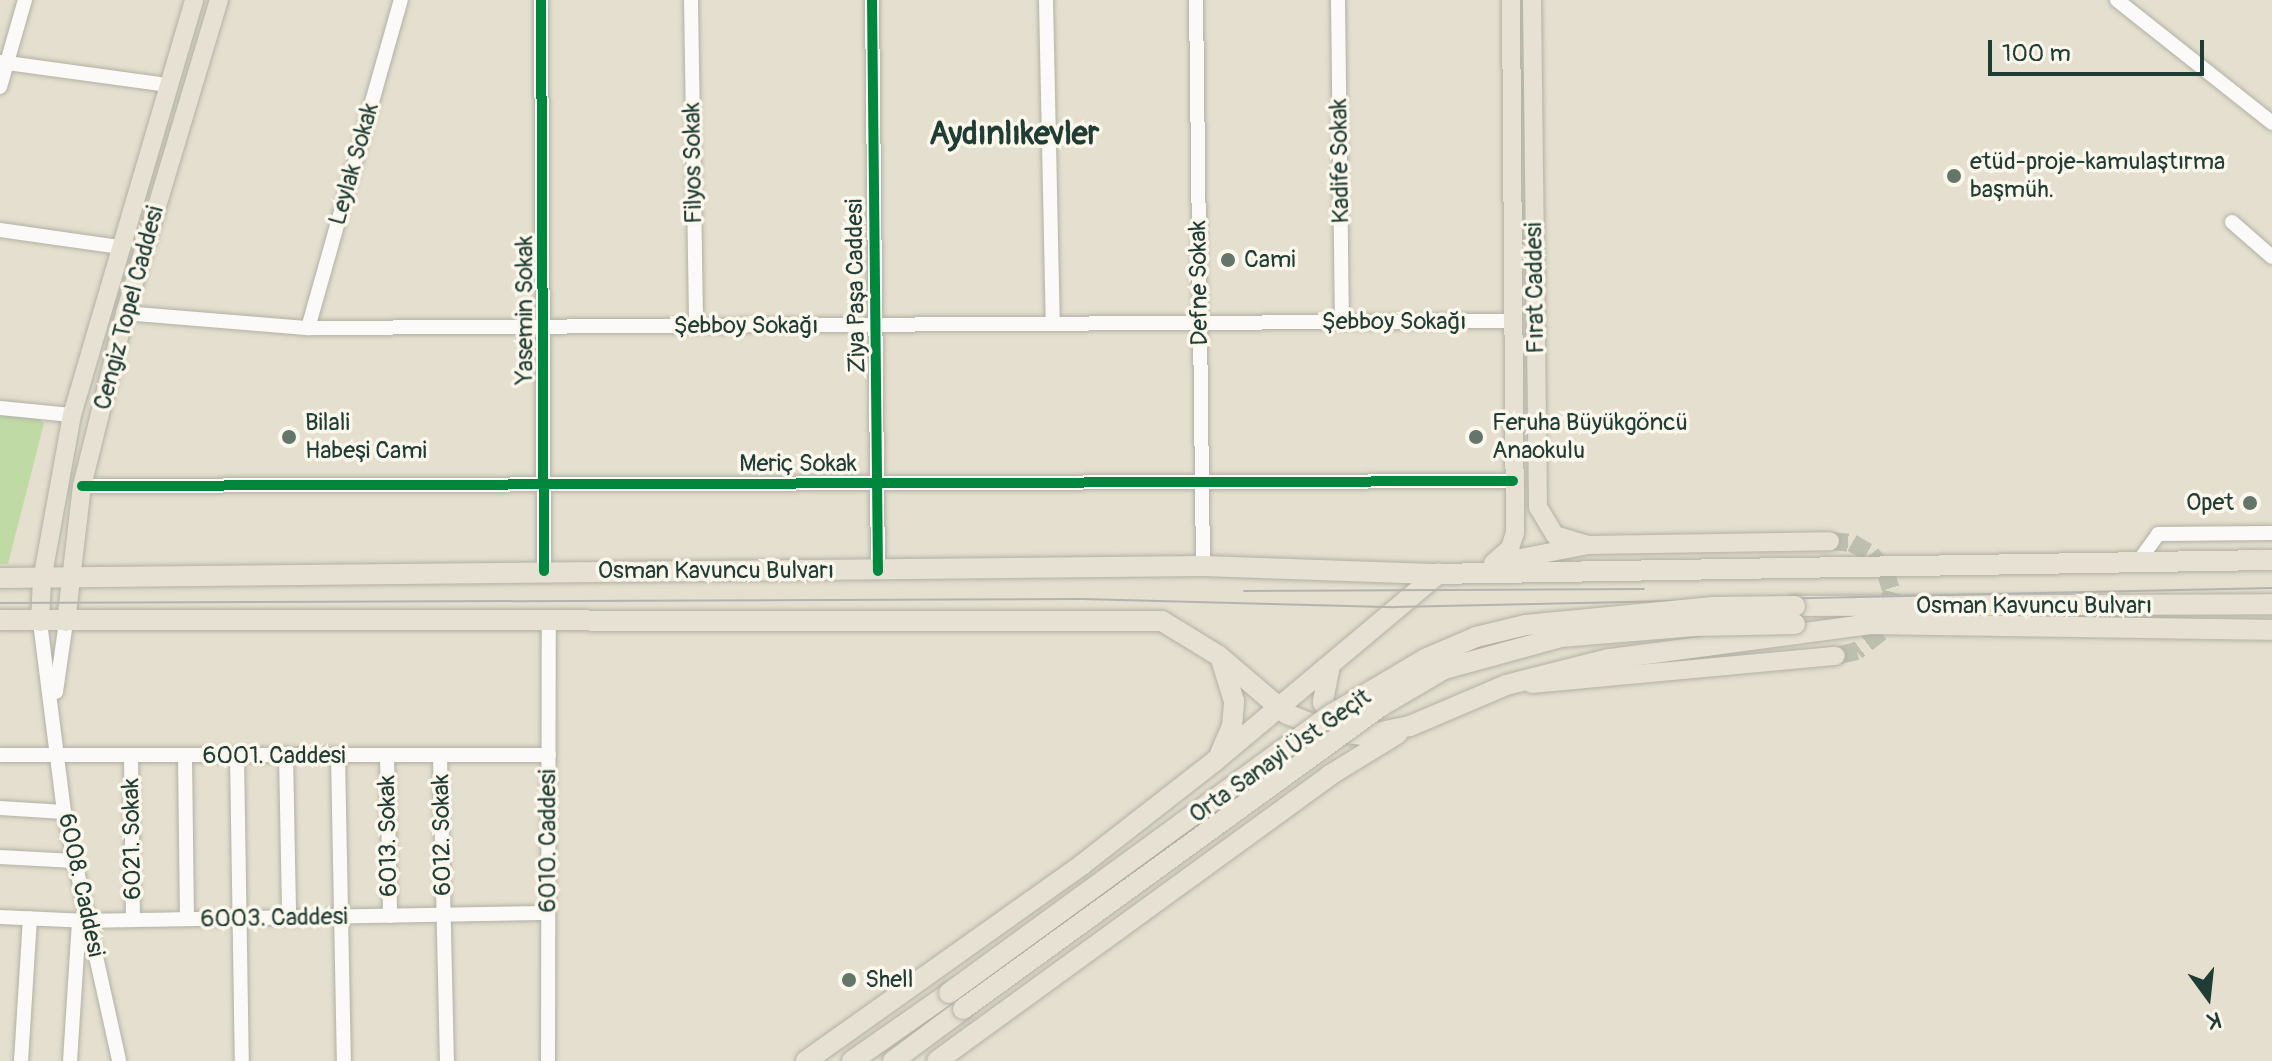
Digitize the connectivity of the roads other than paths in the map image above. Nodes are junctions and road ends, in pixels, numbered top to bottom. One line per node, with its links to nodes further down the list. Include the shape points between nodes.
1 (25, 0): 14 (street)
2 (194, 0): 15 (main road, Cengiz Topel Caddesi)
3 (219, 0): 22 (main road, Cengiz Topel Caddesi)
4 (401, 0): 30 (street, Leylak Sokak)
5 (541, 0): 29 (street, Yasemin Sokak)
6 (691, 0): 28 (street, Filyos Sokak)
7 (872, 0): 27 (street, Ziya Paşa Caddesi)
8 (1046, 0): 26 (street)
9 (1196, 0): 25 (street, Defne Sokak)
10 (1338, 0): 24 (street, Kadife Sokak)
11 (1511, 0): 23 (main road, Fırat Caddesi)
12 (1532, 0): 40 (main road, Fırat Caddesi, via 1538,507 1555,535)
13 (2117, 0): 17 (street)
14 (3, 63): 15 (street); 16 (street)
15 (168, 85): 20 (main road, Cengiz Topel Caddesi)
16 (0, 87)
17 (2272, 123)
18 (2232, 222): 21 (street)
19 (0, 230): 20 (street)
20 (119, 247): 32 (main road, Cengiz Topel Caddesi)
21 (2272, 257)
22 (125, 313): 30 (street, Şebboy Sokağı); 37 (main road, Cengiz Topel Caddesi)
23 (1511, 321): 24 (street, Şebboy Sokağı); 34 (main road, Fırat Caddesi)
24 (1342, 322): 25 (street, Şebboy Sokağı)
25 (1200, 323): 26 (street, Şebboy Sokağı); 33 (street, Defne Sokak)
26 (1053, 324): 27 (street, Şebboy Sokağı)
27 (877, 325): 28 (street, Şebboy Sokağı); 35 (street, Ziya Paşa Caddesi)
28 (696, 326): 29 (street, Şebboy Sokağı)
29 (547, 327): 30 (street, Şebboy Sokağı); 36 (street, Yasemin Sokak)
30 (308, 328)
31 (0, 408): 32 (street)
32 (72, 415): 49 (main road, Cengiz Topel Caddesi)
33 (1203, 480): 34 (street, Meriç Sokak); 35 (street, Meriç Sokak); 44 (street, Defne Sokak)
34 (1513, 481): 43 (main road, Fırat Caddesi, via 1515,533 1505,554)
35 (877, 483): 36 (street, Meriç Sokak); 46 (street, Ziya Paşa Caddesi)
36 (545, 485): 37 (street, Meriç Sokak); 45 (street, Yasemin Sokak)
37 (82, 486): 50 (main road, Cengiz Topel Caddesi)
38 (2272, 533): 42 (street, via 2158,534)
39 (1830, 541): 40 (main road)
40 (1588, 545): 43 (main road)
41 (2272, 560): 42 (highway)
42 (2138, 562): 47 (highway)
43 (1493, 563): 47 (highway)
44 (1203, 566): 46 (highway, Osman Kavuncu Bulvarı); 47 (highway, Osman Kavuncu Bulvarı)
45 (544, 571): 46 (highway, Osman Kavuncu Bulvarı); 50 (highway, Osman Kavuncu Bulvarı)
46 (878, 571)
47 (1433, 574): 60 (highway)
48 (0, 578): 49 (highway, Osman Kavuncu Bulvarı)
49 (42, 580): 50 (highway, Osman Kavuncu Bulvarı); 54 (main road, Cengiz Topel Caddesi)
50 (67, 581): 55 (main road, Cengiz Topel Caddesi)
51 (2272, 604): 52 (highway, Osman Kavuncu Bulvarı)
52 (1795, 615): 57 (highway); 103 (highway, Orta Sanayi Üst Geçit, bridge, via 1713,607 1526,625 1476,637 1425,659 1332,714); 104 (highway, Orta Sanayi Üst Geçit, bridge, via 1561,637 1444,669 1381,706)
53 (0, 620): 54 (highway)
54 (40, 622): 55 (highway); 63 (street)
55 (66, 622): 56 (highway); 63 (street)
56 (549, 622): 59 (highway, via 1162,621); 71 (street, 6010. Caddesi)
57 (1870, 624): 58 (highway, Osman Kavuncu Bulvarı); 62 (highway, via 1609,659)
58 (2272, 630)
59 (1219, 656): 64 (highway); 78 (highway, via 1230,678 1234,714)
60 (1337, 656): 64 (highway); 66 (highway, via 1323,682 1323,702 1331,720)
61 (1836, 656): 62 (main road)
62 (1506, 685): 65 (highway)
63 (53, 708): 77 (street, 6008. Caddesi)
64 (1277, 708): 66 (highway, via 1312,726); 67 (highway)
65 (1410, 726): 66 (highway); 79 (highway)
66 (1347, 734)
67 (1245, 735): 78 (highway); 79 (highway, via 1280,726 1295,732 1307,747 1307,783)
68 (286, 754): 70 (street, 6001. Caddesi); 73 (street, 6001. Caddesi); 88 (street)
69 (0, 755): 77 (street, 6001. Caddesi)
70 (237, 755): 72 (street, 6001. Caddesi); 91 (street)
71 (549, 755): 75 (street, 6001. Caddesi); 84 (street, 6010. Caddesi)
72 (185, 756): 76 (street, 6001. Caddesi); 92 (street)
73 (338, 756): 74 (street, 6001. Caddesi); 89 (street)
74 (387, 756): 75 (street, 6001. Caddesi); 86 (street, 6013. Sokak)
75 (440, 756): 85 (street, 6012. Sokak)
76 (131, 757): 77 (street, 6001. Caddesi); 93 (street, 6021. Sokak)
77 (57, 759): 81 (street, 6008. Caddesi)
78 (1215, 761): 102 (highway, via 1083,864)
79 (1295, 801): 105 (highway)
80 (0, 808): 81 (street)
81 (64, 812): 83 (street, 6008. Caddesi)
82 (0, 857): 83 (street)
83 (75, 861): 94 (street, 6008. Caddesi)
84 (548, 913): 85 (street, 6003. Caddesi); 101 (street, 6010. Caddesi)
85 (444, 915): 86 (street, 6003. Caddesi); 100 (street, 6012. Sokak)
86 (390, 916): 89 (street, 6003. Caddesi)
87 (0, 917): 90 (street, 6003. Caddesi)
88 (289, 917): 89 (street, 6003. Caddesi); 91 (street, 6003. Caddesi)
89 (342, 917): 99 (street)
90 (30, 918): 94 (street, 6003. Caddesi); 95 (street)
91 (239, 918): 92 (street, 6003. Caddesi); 98 (street)
92 (187, 919): 93 (street, 6003. Caddesi)
93 (133, 920): 94 (street, 6003. Caddesi)
94 (84, 921): 96 (street); 97 (street, 6008. Caddesi)
95 (21, 1061)
96 (70, 1061)
97 (119, 1061)
98 (242, 1061)
99 (344, 1061)
100 (447, 1061)
101 (548, 1061)
102 (806, 1061)
103 (852, 1061)
104 (893, 1061)
105 (937, 1061)

